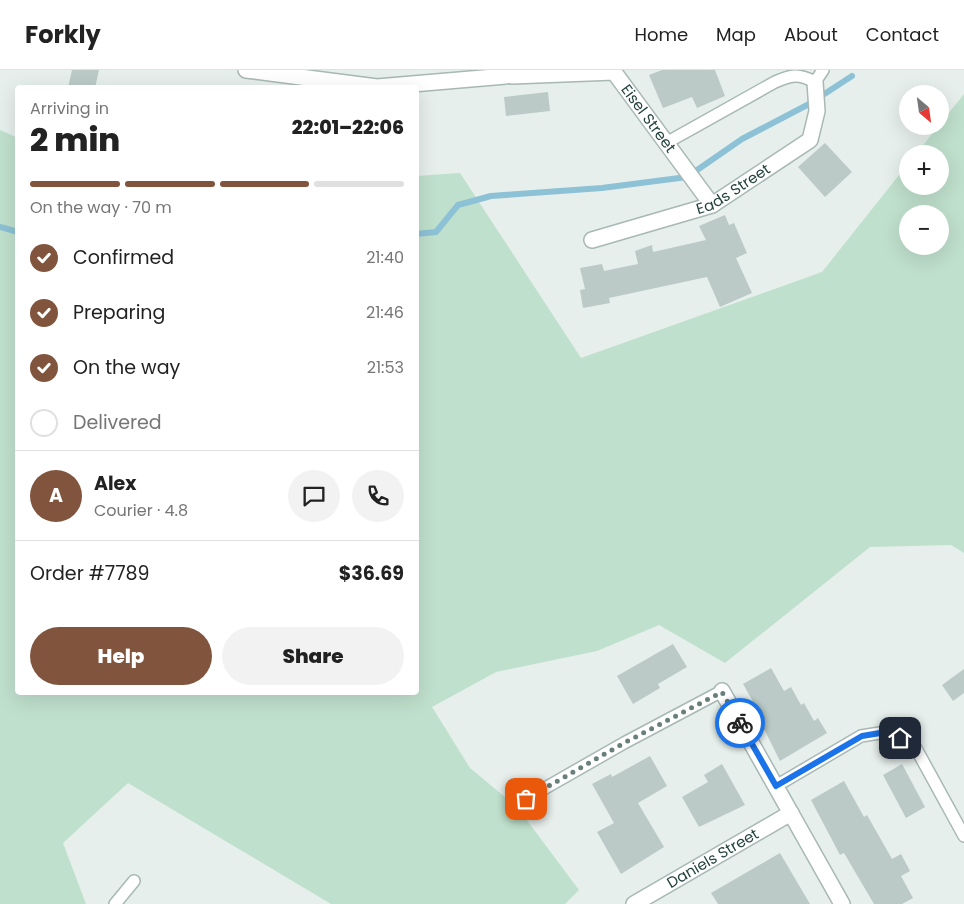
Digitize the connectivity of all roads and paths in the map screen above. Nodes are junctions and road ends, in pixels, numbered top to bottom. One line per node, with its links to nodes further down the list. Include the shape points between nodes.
1 (246, 70): 5 (street)
2 (523, 70): 3 (street)
3 (506, 76): 6 (street); 7 (street, Eisel Street, via 614,72)
4 (819, 76): 7 (lane, via 792,75); 8 (street, Eads Street, via 818,111 810,140)
5 (355, 85)
6 (409, 85)
7 (666, 143): 8 (street, Eisel Street)
8 (712, 204): 9 (street, Eads Street)
9 (592, 240)
10 (722, 692): 11 (street); 12 (lane)
11 (776, 786): 13 (street); 14 (lane, via 862,736 886,732 913,743)
12 (526, 799)
13 (792, 813): 17 (street, Daniels Street); 18 (street)
14 (964, 836)
15 (134, 881): 16 (lane)
16 (115, 904)
17 (634, 904)
18 (842, 904)

